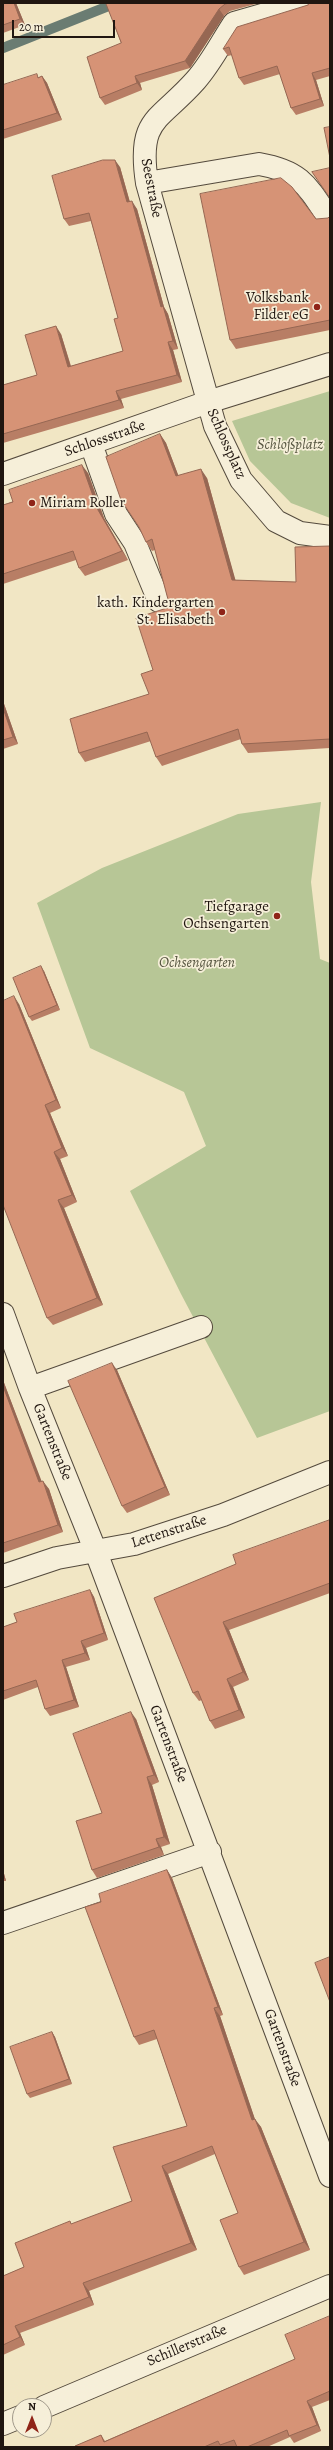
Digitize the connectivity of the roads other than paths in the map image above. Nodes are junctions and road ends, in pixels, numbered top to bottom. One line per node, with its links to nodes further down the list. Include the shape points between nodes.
1 (304, 3): 2 (street, Seestraße, via 234,23 197,79 159,115 148,132 143,156)
2 (147, 183): 3 (street, via 259,164 277,167 308,186); 5 (street, Seestraße)
3 (328, 217)
4 (330, 364): 5 (street, Schlossplatz)
5 (208, 402): 6 (street, Schlossstraße); 8 (street, Schlossplatz, via 215,426 240,480 276,521 300,533)
6 (91, 444): 7 (street, Schlossstraße); 9 (street, via 116,514 135,543)
7 (3, 474)
8 (330, 537)
9 (159, 601)
10 (3, 1314): 12 (street, Gartenstraße)
11 (201, 1327): 12 (street)
12 (30, 1388): 14 (street, Gartenstraße)
13 (330, 1472): 14 (street, Lettenstraße, via 224,1515 134,1544)
14 (96, 1552): 15 (street, Lettenstraße, via 57,1558); 16 (street, Gartenstraße)
15 (3, 1576)
16 (210, 1852): 17 (street); 18 (street, Gartenstraße)
17 (3, 1923)
18 (330, 2176)
19 (330, 2286): 20 (street, Schillerstraße)
20 (52, 2404)

